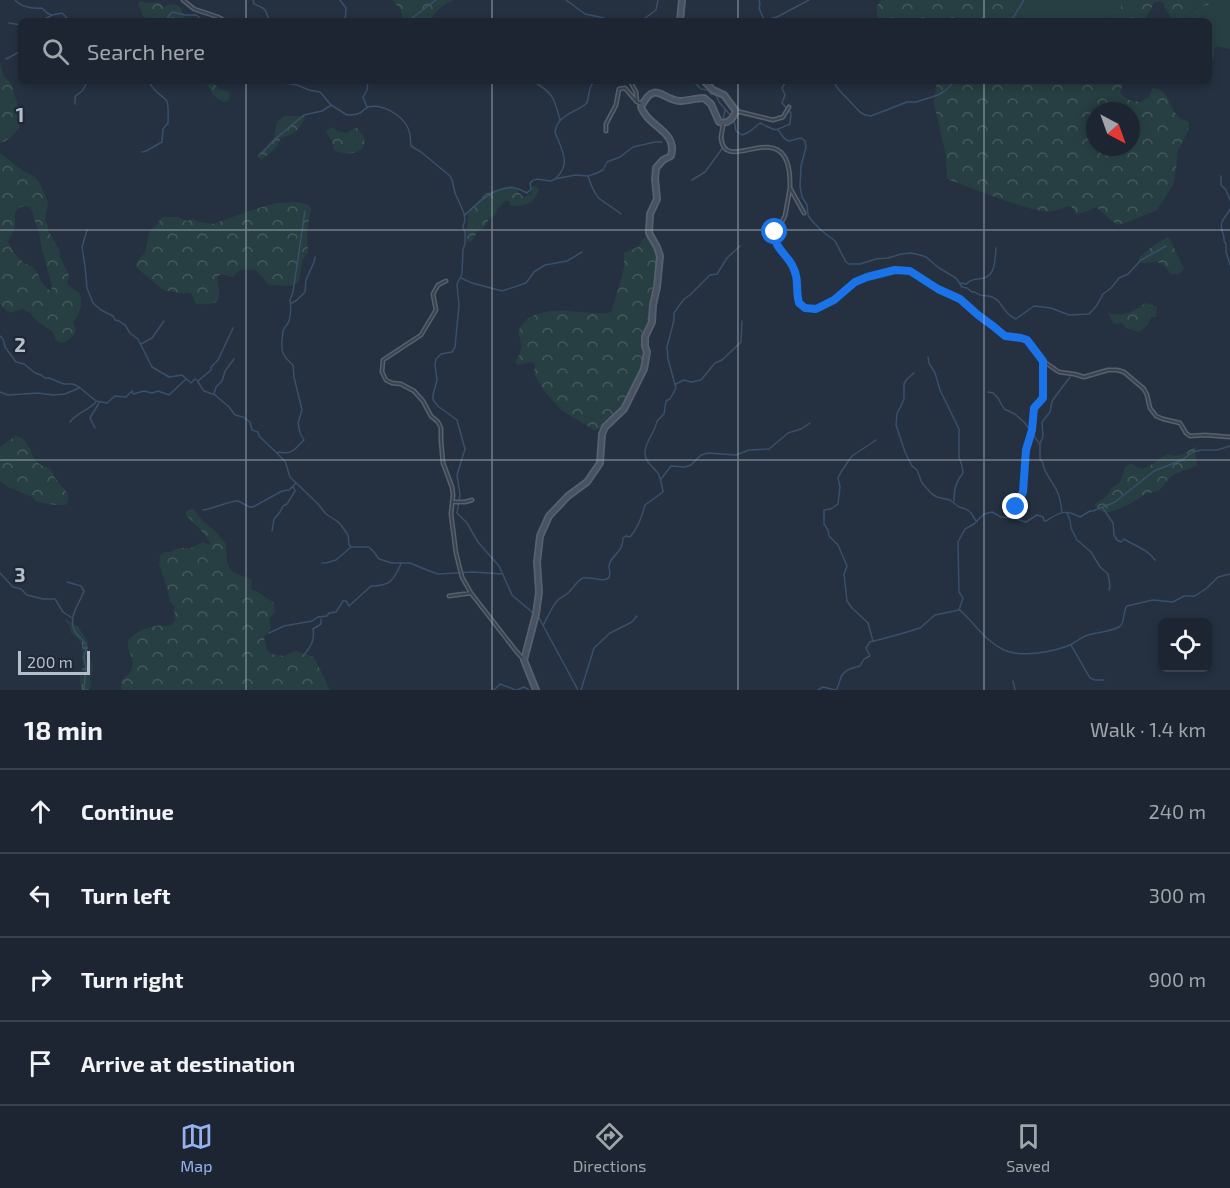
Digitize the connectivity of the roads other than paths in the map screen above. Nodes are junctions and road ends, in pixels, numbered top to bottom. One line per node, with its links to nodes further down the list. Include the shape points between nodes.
1 (183, 0): 3 (street, via 194,9)
2 (682, 0): 4 (street)
3 (220, 18)
4 (680, 18)
5 (632, 84): 7 (street)
6 (707, 84): 9 (street, via 724,95)
7 (640, 103): 10 (street, via 653,93 680,101 704,98); 11 (street, via 625,88 620,89); 22 (street, via 643,114 670,140 673,149 656,168 657,198 650,214 649,232 660,256 652,322 645,337 644,369 624,409 605,427 600,463 587,482 549,516 540,536 539,592)
8 (787, 109): 9 (street, via 783,117 773,120)
9 (736, 111): 10 (street)
10 (723, 124): 12 (street, via 721,139 733,152 754,147 776,148 789,167)
11 (606, 131)
12 (790, 188): 13 (street); 15 (street, via 785,216 774,239 795,271 801,306 820,308 867,277 895,270 910,271 960,299 1005,336 1027,340)
13 (804, 213)
14 (446, 281): 18 (street, via 433,294 436,310 426,328 383,360 382,372 386,380 414,391 438,422 443,463)
15 (1043, 361): 16 (street, via 1059,372 1081,377 1108,370 1125,372 1144,388 1156,416 1180,423 1190,435); 19 (street, via 1043,398 1034,408 1023,492)
16 (1230, 437)
17 (472, 500): 18 (street)
18 (456, 502): 20 (street, via 451,514 456,553)
19 (1016, 507)
20 (471, 593): 21 (street); 22 (street)
21 (449, 597)
22 (524, 660): 23 (street)
23 (536, 690)

